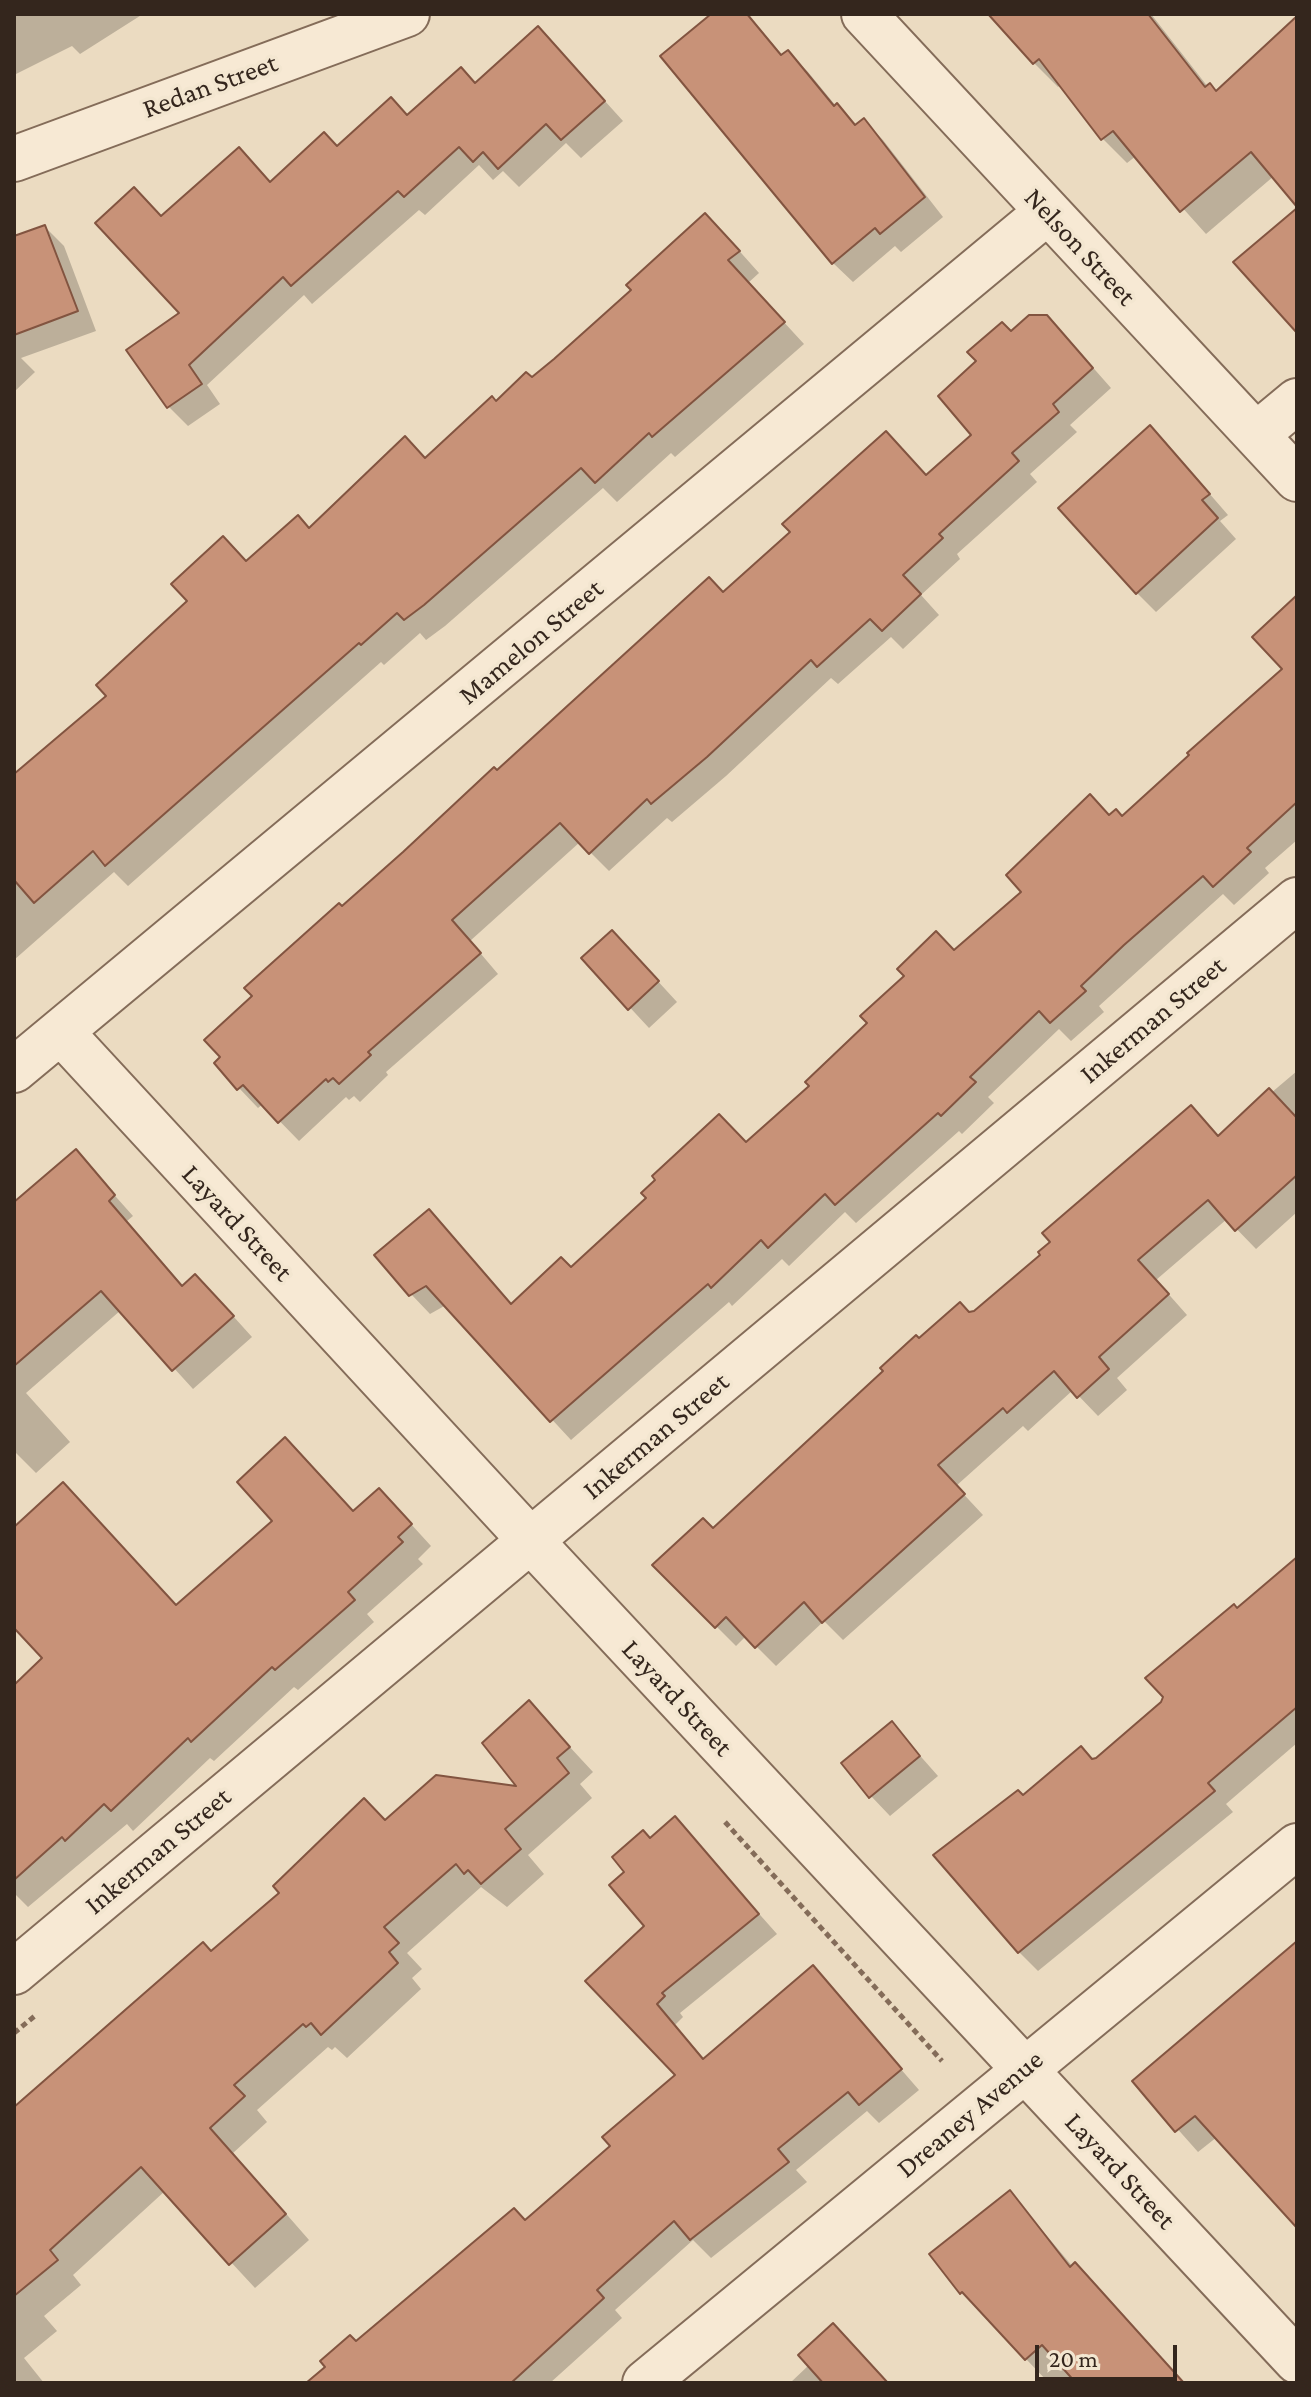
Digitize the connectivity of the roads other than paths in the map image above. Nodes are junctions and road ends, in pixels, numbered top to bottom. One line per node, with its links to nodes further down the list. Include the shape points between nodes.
1 (407, 14): 3 (street, Redan Street)
2 (864, 14): 4 (street, Nelson Street)
3 (14, 159)
4 (1047, 212): 6 (street, Nelson Street); 9 (street, Mamelon Street)
5 (1297, 401): 6 (street)
6 (1256, 435): 7 (street, Nelson Street)
7 (1297, 479)
8 (1297, 900): 11 (street, Inkerman Street)
9 (61, 1032): 10 (street, Mamelon Street); 11 (street, Layard Street)
10 (14, 1070)
11 (531, 1541): 13 (street, Inkerman Street); 14 (street, Layard Street)
12 (1297, 1846): 14 (street, Dreaney Avenue)
13 (14, 1972)
14 (1025, 2069): 15 (street, Layard Street); 16 (street, Dreaney Avenue)
15 (1297, 2361)
16 (645, 2383)

